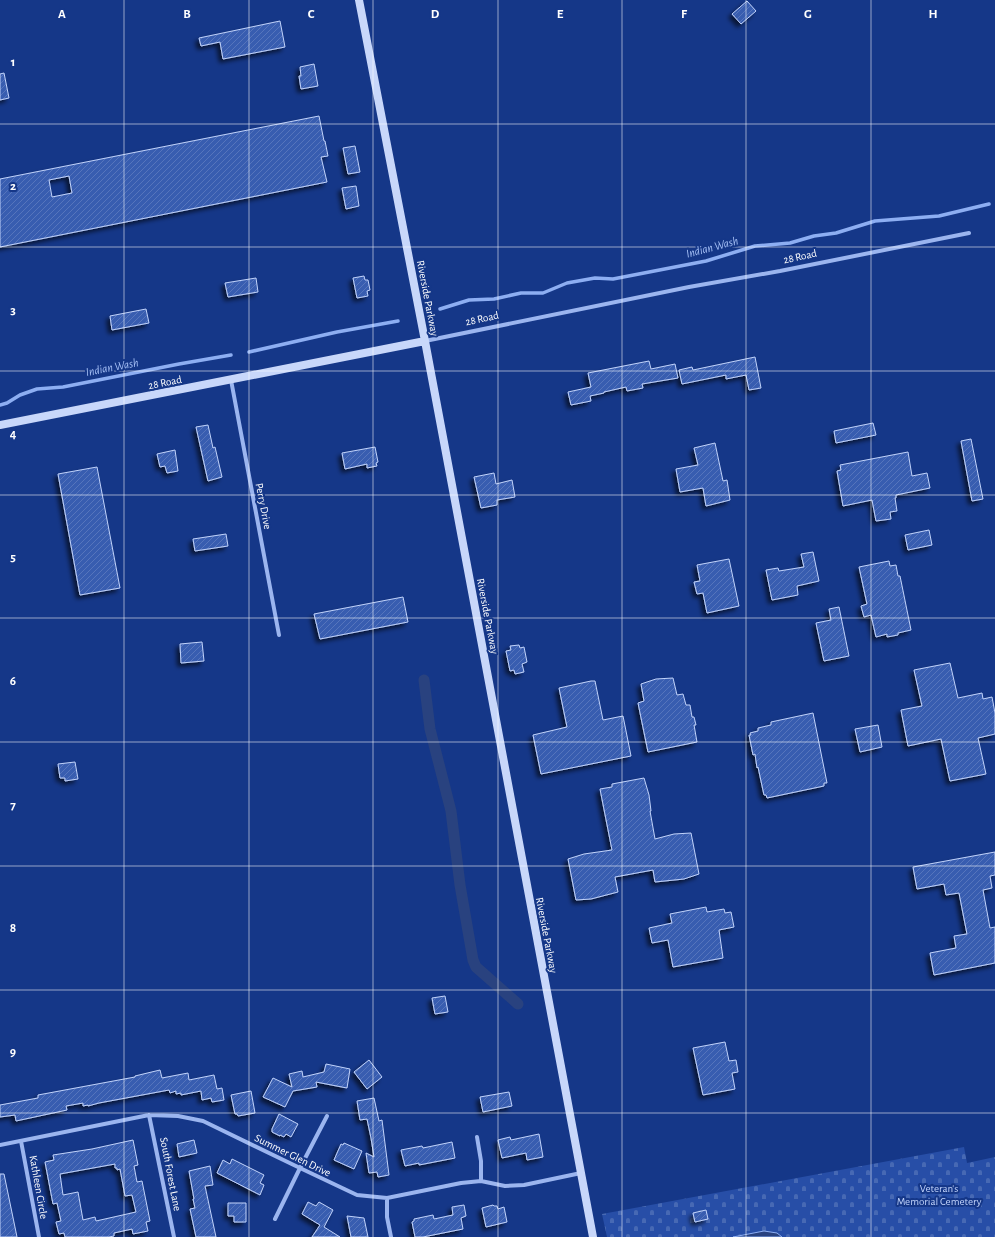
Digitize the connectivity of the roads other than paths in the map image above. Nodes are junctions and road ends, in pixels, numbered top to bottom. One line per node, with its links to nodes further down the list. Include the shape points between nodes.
1 (359, 0): 3 (main road, Riverside Parkway)
2 (969, 232): 3 (street, 28 Road, via 780,272 689,287)
3 (425, 341): 4 (main road, 28 Road); 13 (main road, Riverside Parkway)
4 (231, 380): 5 (main road, 28 Road); 6 (street, Perry Drive)
5 (0, 425)
6 (280, 635)
7 (149, 1115): 10 (street, Summer Glen Drive); 12 (street, Summer Glen Drive, via 178,1116 203,1121); 18 (street, South Forest Lane)
8 (327, 1116): 12 (street)
9 (477, 1137): 14 (street)
10 (21, 1141): 11 (street, Summer Glen Drive); 17 (street, Kathleen Circle)
11 (0, 1145)
12 (300, 1168): 15 (street, Summer Glen Drive, via 357,1195); 16 (street)
13 (581, 1172): 14 (street, Summer Glen Drive, via 524,1186 505,1186); 20 (main road, Riverside Parkway)
14 (481, 1181): 15 (street, Summer Glen Drive)
15 (387, 1198): 19 (street)
16 (275, 1220)
17 (39, 1237)
18 (174, 1237)
19 (391, 1237)
20 (593, 1237)

